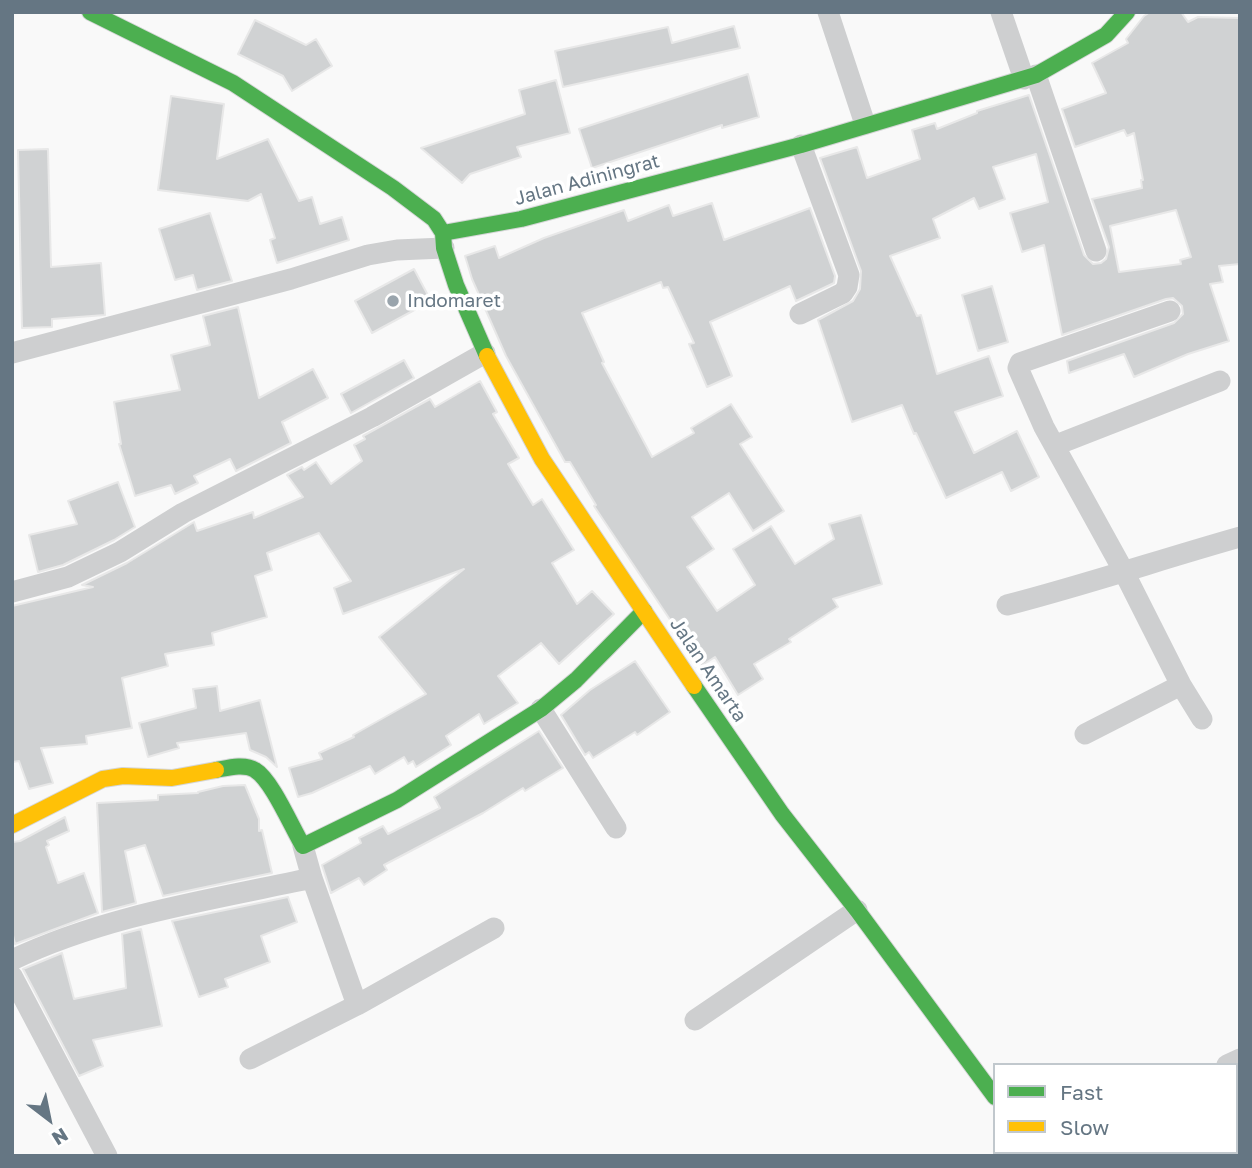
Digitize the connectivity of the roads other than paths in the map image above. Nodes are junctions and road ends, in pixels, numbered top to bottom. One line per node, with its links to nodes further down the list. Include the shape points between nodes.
1 (90, 12): 8 (street, via 233,83 421,207 434,219)
2 (828, 12): 6 (street)
3 (1001, 12): 5 (street)
4 (1128, 12): 5 (street, Jalan Adiningrat, via 1105,35)
5 (1030, 77): 6 (street, Jalan Adiningrat); 9 (street)
6 (865, 124): 7 (street, Jalan Adiningrat)
7 (801, 145): 8 (street, Jalan Adiningrat); 11 (street, via 849,275 842,293)
8 (443, 240): 12 (street, via 368,255); 13 (street, Jalan Amarta)
9 (1096, 251)
10 (1170, 311): 15 (street, via 1020,363 1018,368)
11 (800, 314)
12 (12, 353)
13 (485, 353): 18 (street, via 372,417 183,513 120,552 68,578); 20 (street, Jalan Amarta, via 542,459)
14 (1220, 382): 15 (street)
15 (1056, 445): 17 (street)
16 (1240, 537): 17 (street)
17 (1122, 570): 19 (street); 21 (street)
18 (12, 592)
19 (1007, 605)
20 (644, 611): 22 (street); 29 (street, Jalan Amarta, via 782,814)
21 (1181, 685): 23 (street); 24 (street)
22 (541, 709): 26 (street); 27 (street, via 397,800)
23 (1202, 719)
24 (1085, 734)
25 (12, 825): 27 (street, via 105,779 127,774 178,778 250,767 264,780)
26 (616, 828)
27 (303, 846): 28 (street)
28 (312, 878): 31 (street, via 101,924); 33 (street)
29 (857, 910): 34 (street); 36 (street, Jalan Amarta)
30 (494, 928): 33 (street)
31 (12, 960)
32 (12, 976): 37 (street)
33 (357, 1005): 35 (street)
34 (695, 1020)
35 (250, 1059)
36 (993, 1094)
37 (107, 1156)

